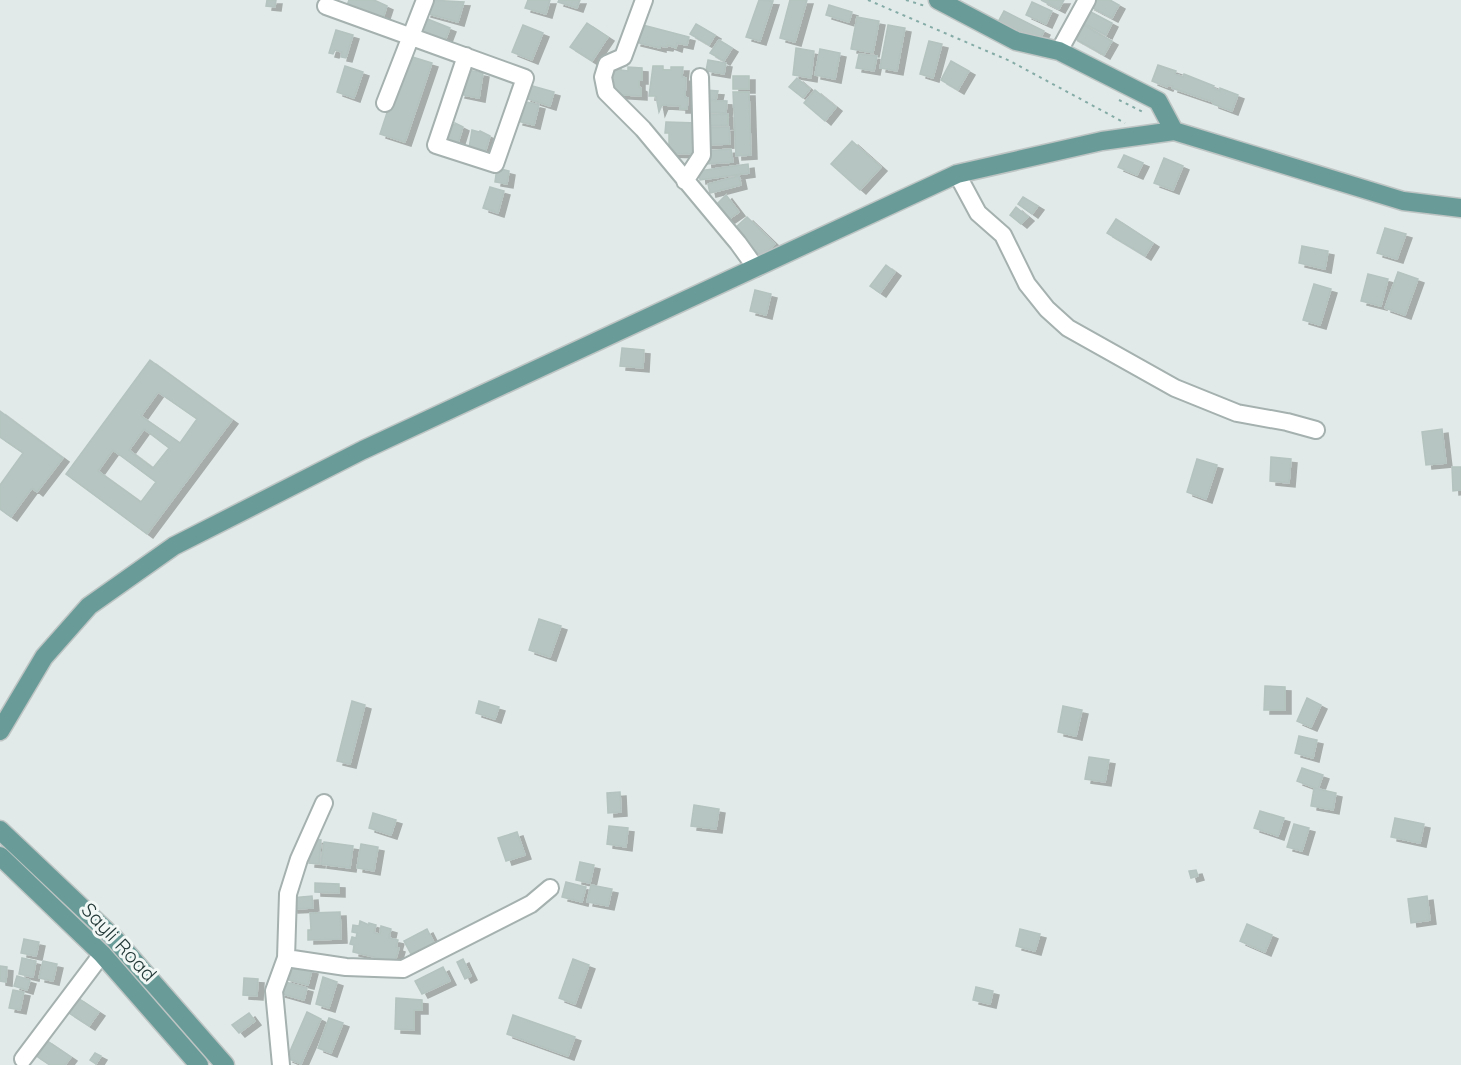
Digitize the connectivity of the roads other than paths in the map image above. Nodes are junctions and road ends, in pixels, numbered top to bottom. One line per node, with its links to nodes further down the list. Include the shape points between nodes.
1 (426, 0): 6 (street)
2 (644, 0): 13 (street, via 623,57 607,64 603,77 606,92 643,129)
3 (1088, 0): 7 (street)
4 (942, 1): 7 (main road, via 1016,41)
5 (326, 6): 6 (street)
6 (411, 37): 8 (street); 10 (street)
7 (1059, 51): 11 (main road, via 1158,101)
8 (466, 56): 8 (street, via 525,78 495,164 436,145)
9 (699, 77): 13 (street, via 702,155)
10 (386, 103)
11 (1174, 131): 12 (main road, via 1102,141); 14 (main road, via 1403,201)
12 (957, 174): 15 (main road); 16 (street, via 978,213 1003,235 1027,284 1068,328 1175,388 1237,413)
13 (685, 181): 15 (street)
14 (1461, 208)
15 (756, 268): 17 (main road, via 363,450 174,546 89,606 44,657)
16 (1316, 430)
17 (0, 731)
18 (324, 803): 23 (street, via 288,894)
19 (0, 830): 26 (main road, via 113,937)
20 (0, 856): 22 (main road, Sayli Road)
21 (550, 888): 23 (street, via 531,904 403,969 346,967)
22 (102, 954): 24 (street); 25 (main road, Sayli Road)
23 (286, 958): 27 (street, via 274,992)
24 (23, 1059)
25 (199, 1065)
26 (225, 1065)
27 (281, 1065)

